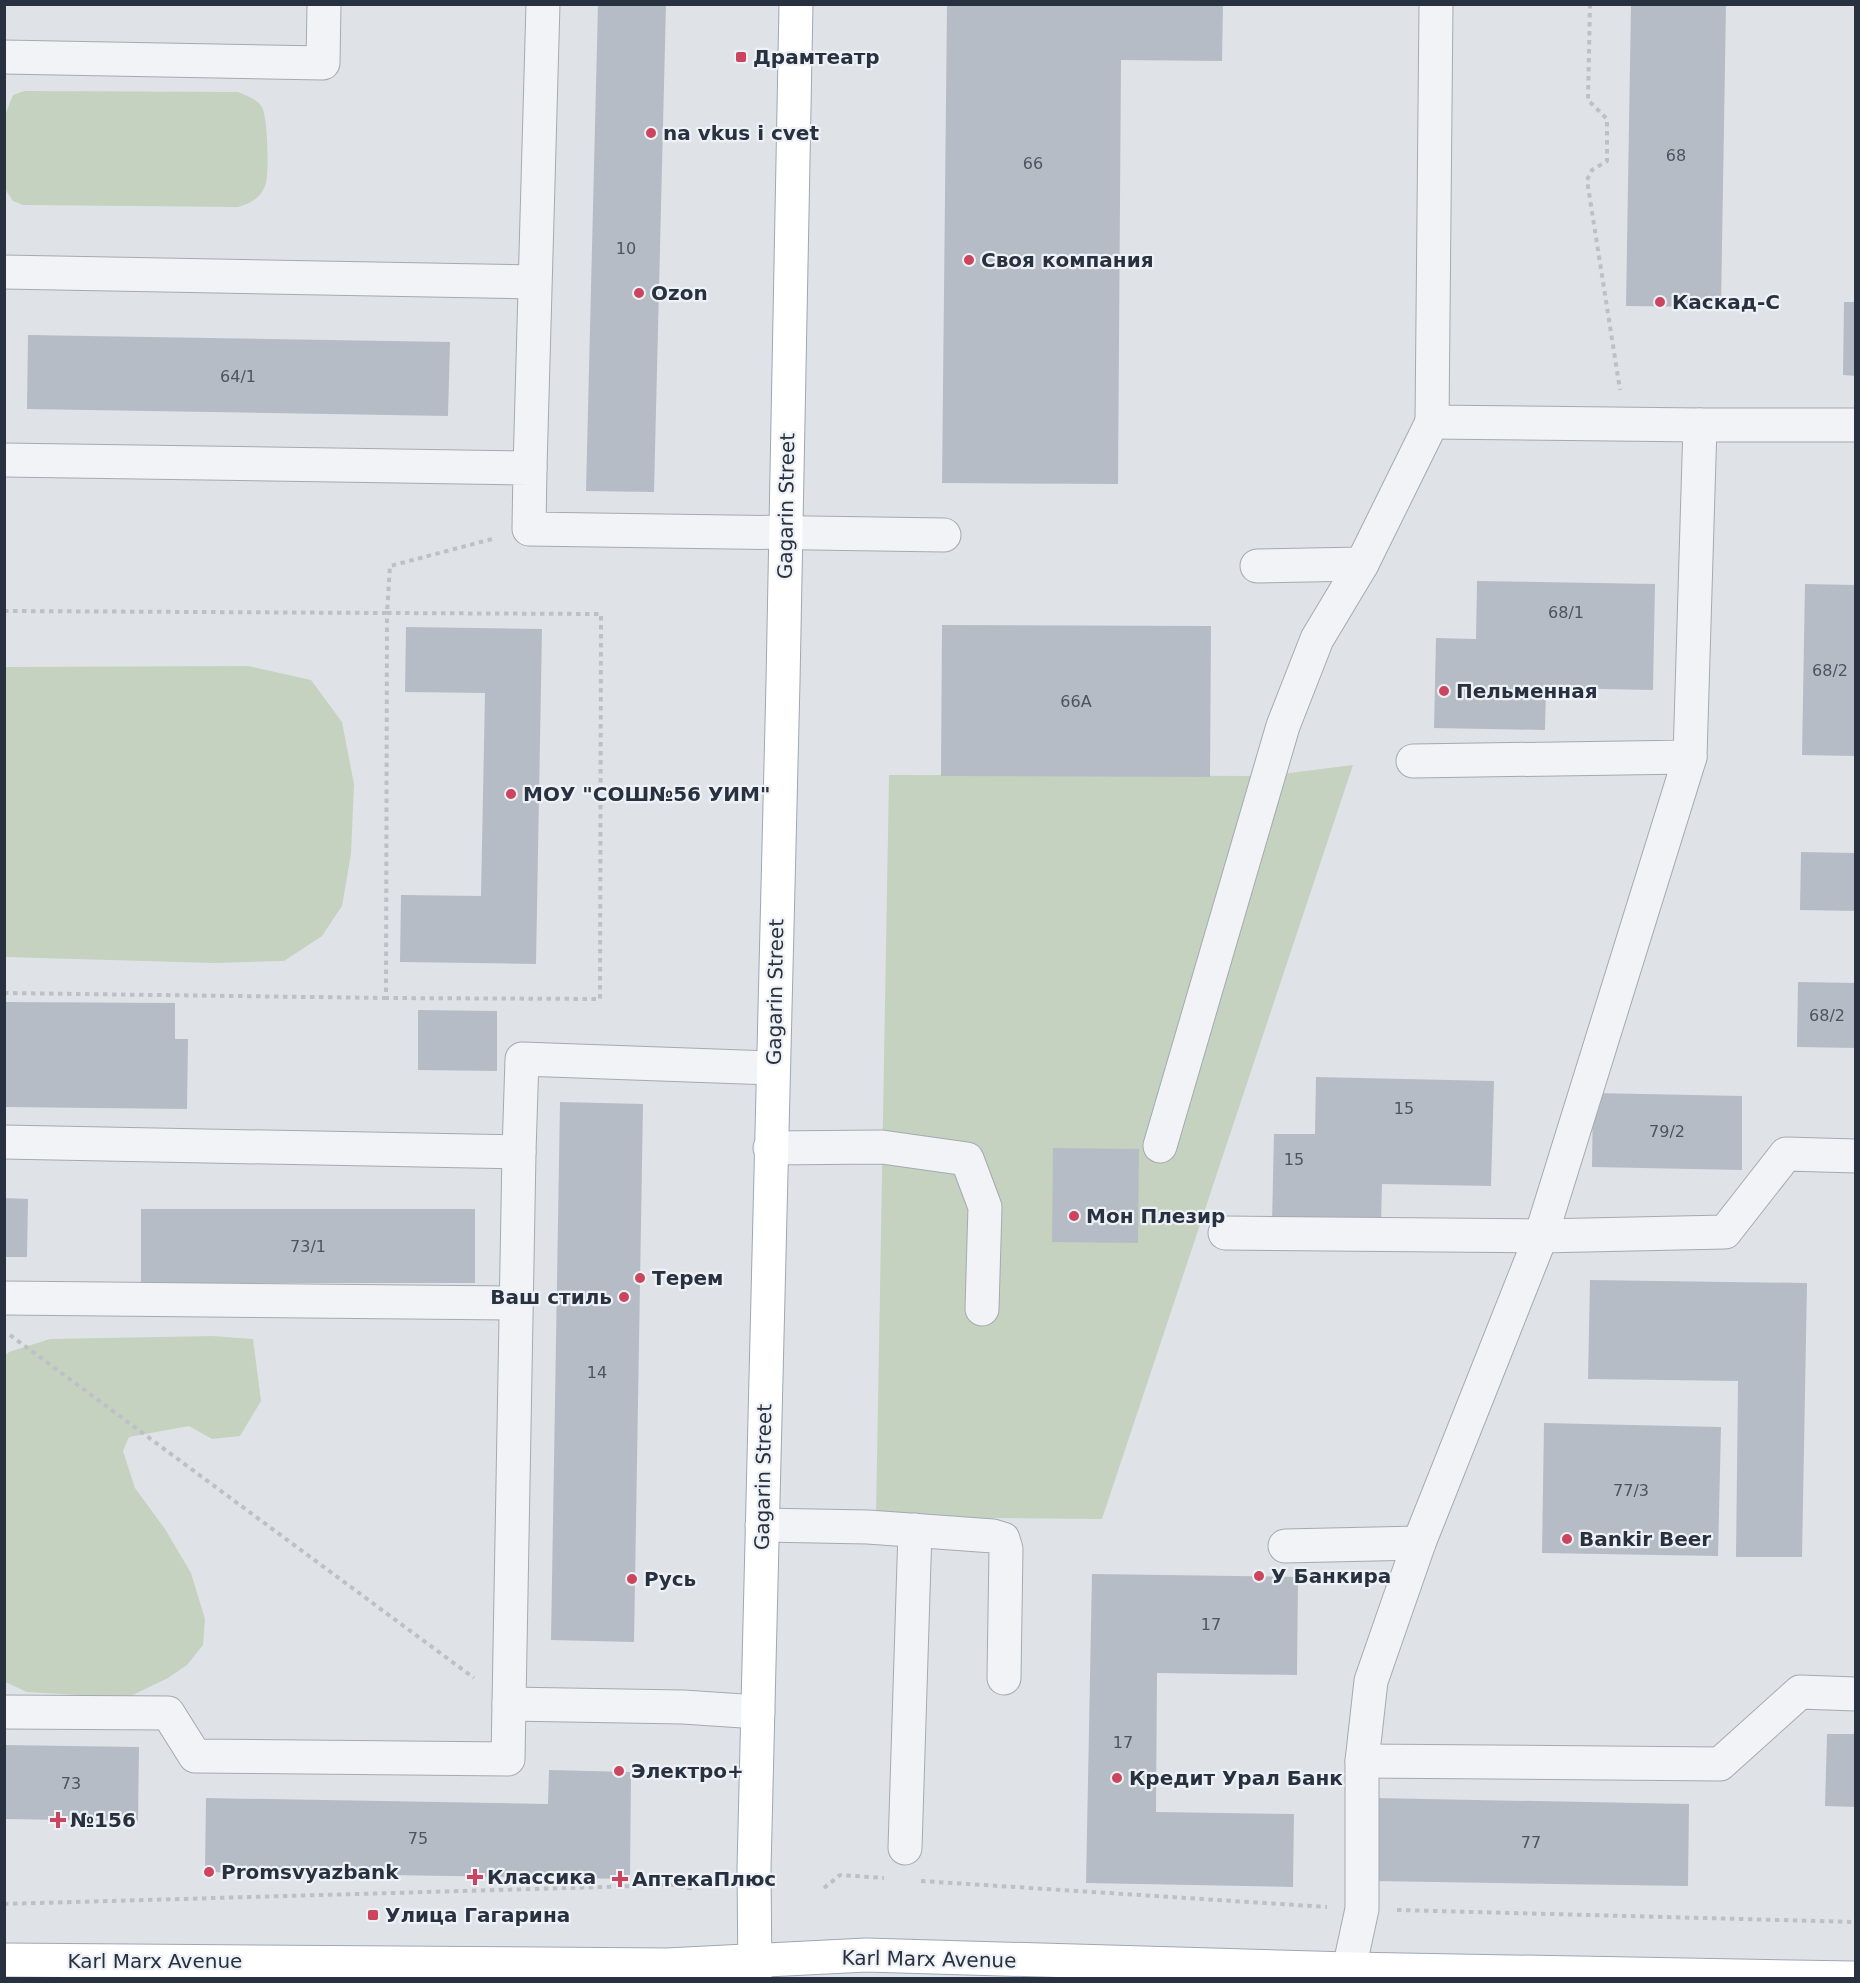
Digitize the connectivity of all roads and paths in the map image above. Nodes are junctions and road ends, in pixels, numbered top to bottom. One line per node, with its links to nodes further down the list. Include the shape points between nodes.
1 (324, 4): 6 (lane, via 323,63)
2 (543, 4): 8 (lane)
3 (796, 4): 16 (main road, Gagarin Street)
4 (1436, 4): 10 (lane)
5 (1590, 4): 9 (path, via 1588,100 1607,119 1607,161 1592,170 1587,180)
6 (4, 57)
7 (4, 272): 8 (lane)
8 (534, 282): 14 (lane)
9 (1620, 391)
10 (1432, 422): 11 (lane); 18 (lane)
11 (1700, 425): 12 (lane); 22 (lane)
12 (1856, 425)
13 (4, 460): 14 (lane)
14 (530, 468): 15 (lane)
15 (529, 529): 16 (lane); 21 (path, via 390,566)
16 (785, 533): 17 (lane); 26 (main road, Gagarin Street)
17 (944, 535)
18 (1362, 564): 19 (lane); 28 (lane, via 1317,639 1283,726)
19 (1257, 566)
20 (4, 611): 21 (path)
21 (387, 613): 25 (path); 25 (path, via 601,614 600,999)
22 (1690, 758): 23 (lane); 33 (lane)
23 (1413, 760)
24 (4, 993): 25 (path)
25 (386, 998)
26 (773, 1068): 29 (main road, Gagarin Street); 30 (lane, via 522,1059)
27 (4, 1142): 30 (lane)
28 (1160, 1146)
29 (770, 1148): 36 (lane, via 882,1147 967,1160 985,1207); 38 (main road, Gagarin Street)
30 (519, 1152): 35 (lane)
31 (1856, 1156): 33 (lane, via 1786,1154 1725,1232)
32 (1225, 1233): 33 (lane)
33 (1542, 1236): 40 (lane)
34 (4, 1298): 35 (lane)
35 (516, 1303): 44 (lane)
36 (982, 1310)
37 (4, 1331): 44 (path)
38 (762, 1525): 39 (lane); 46 (main road, Gagarin Street)
39 (915, 1530): 42 (lane, via 1003,1539); 48 (lane)
40 (1419, 1543): 41 (lane); 47 (lane, via 1371,1682)
41 (1285, 1546)
42 (1004, 1678)
43 (1856, 1694): 47 (lane, via 1800,1692 1720,1764)
44 (509, 1704): 45 (lane, via 508,1760 195,1756 168,1713); 46 (lane)
45 (4, 1712)
46 (758, 1712): 57 (main road, Gagarin Street)
47 (1362, 1761): 54 (lane)
48 (905, 1848)
49 (888, 1879): 52 (path, via 840,1875)
50 (911, 1880): 54 (path)
51 (694, 1888): 53 (path, via 673,1885)
52 (824, 1888)
53 (4, 1904)
54 (1362, 1909): 55 (path); 58 (lane)
55 (1856, 1922)
56 (4, 1960): 57 (main road, Karl Marx Avenue, via 667,1965)
57 (755, 1970): 58 (main road, Karl Marx Avenue, via 866,1955)
58 (1349, 1970): 59 (main road, Karl Marx Avenue)
59 (1853, 1978)

